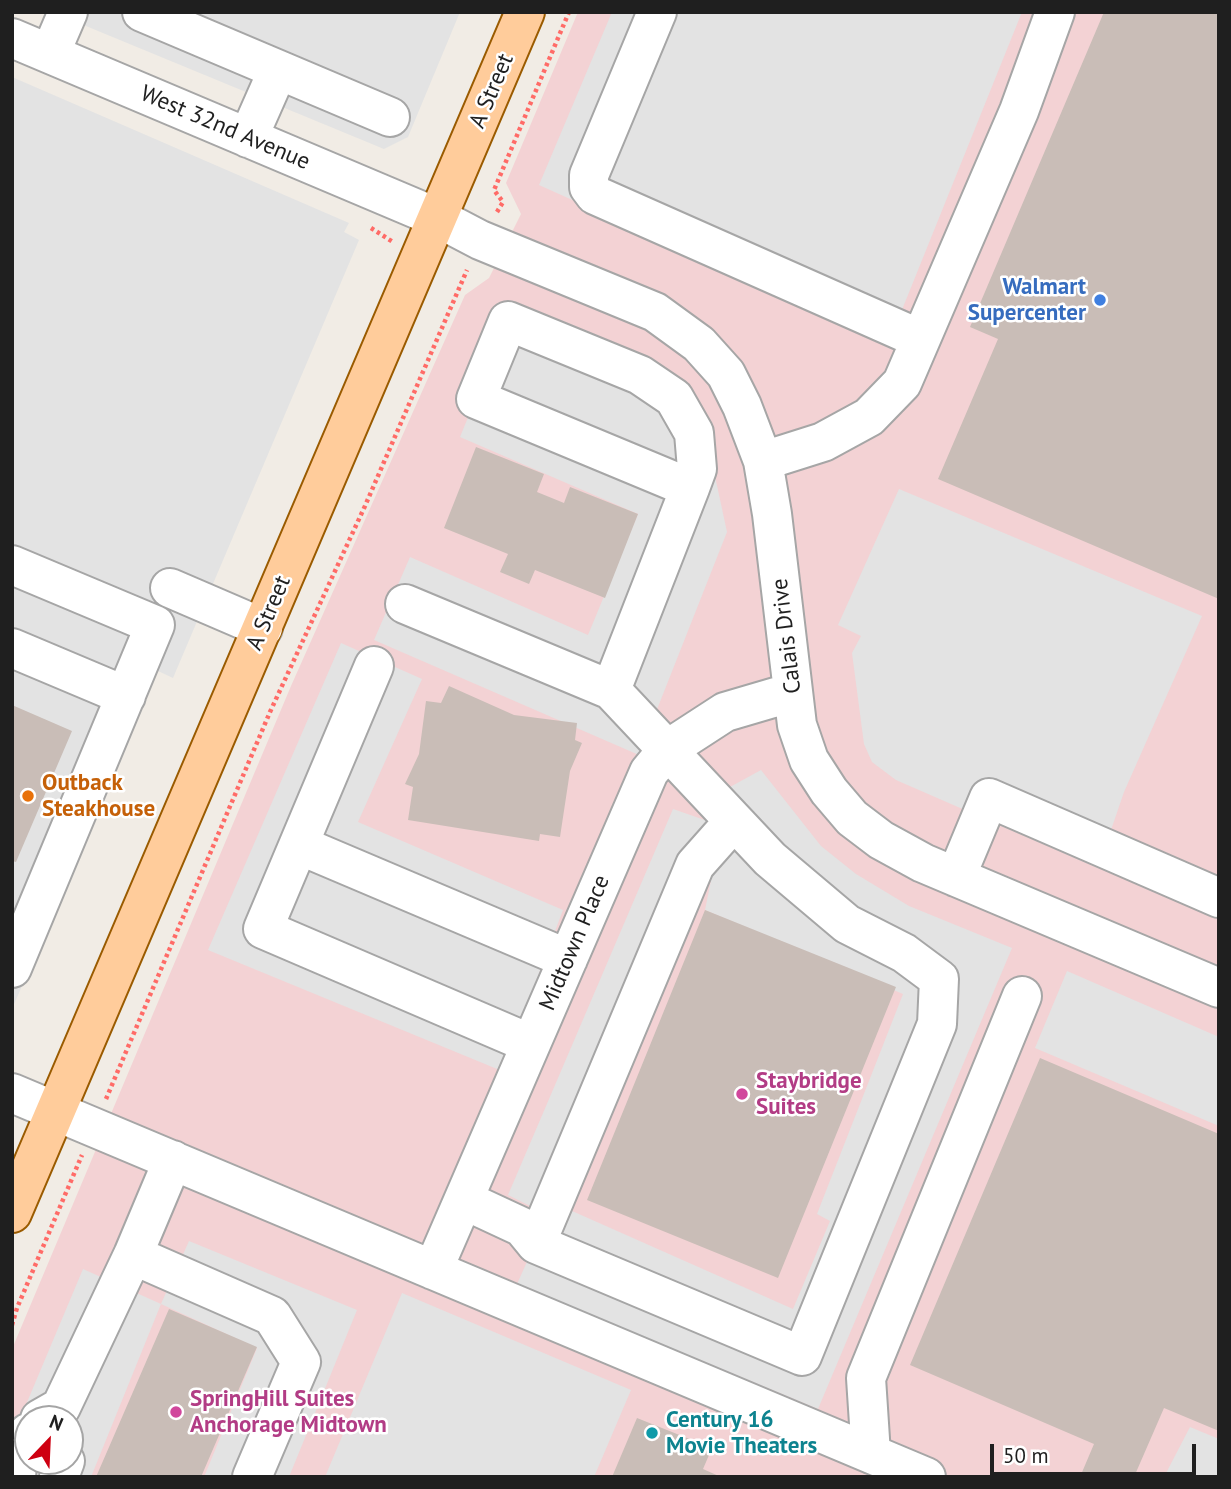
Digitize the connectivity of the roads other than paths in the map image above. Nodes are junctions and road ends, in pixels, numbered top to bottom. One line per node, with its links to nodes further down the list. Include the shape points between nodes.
1 (68, 12): 7 (street)
2 (142, 12): 8 (street)
3 (525, 12): 11 (main road, A Street)
4 (657, 12): 12 (street, via 589,175 595,195)
5 (1055, 12): 12 (street, via 1019,111)
6 (12, 38): 7 (street, West 32nd Avenue)
7 (50, 54): 10 (street, West 32nd Avenue)
8 (278, 70): 9 (street); 10 (street)
9 (390, 117)
10 (248, 138): 11 (street, West 32nd Avenue)
11 (438, 218): 13 (street, Calais Drive, via 480,240 656,312 699,344 726,374); 18 (main road, A Street)
12 (920, 339): 13 (street, via 902,383 869,417 823,442)
13 (763, 461): 22 (street, Calais Drive)
14 (690, 488): 14 (street, via 697,469 694,433 674,398 640,375 508,321 476,399); 21 (street)
15 (12, 565): 23 (street, via 155,625)
16 (170, 588): 18 (street)
17 (405, 604): 21 (street)
18 (263, 628): 36 (main road, A Street)
19 (12, 648): 23 (street)
20 (374, 666): 26 (street)
21 (611, 690): 24 (street)
22 (793, 692): 24 (street, Midtown Place, via 725,712); 27 (street, Calais Drive, via 797,725 809,760 829,792 852,818 881,840)
23 (126, 696): 29 (street)
24 (668, 749): 25 (street); 30 (street, Midtown Place, via 649,772)
25 (734, 821): 40 (street, via 695,865); 40 (street, via 770,859 847,924 904,953 939,979 937,1024 802,1356)
26 (299, 845): 30 (street); 34 (street, via 263,929)
27 (956, 877): 28 (street, via 989,798); 32 (street, Calais Drive)
28 (1219, 898)
29 (24, 909): 31 (street)
30 (568, 959): 34 (street, Midtown Place)
31 (12, 968)
32 (1217, 982)
33 (1022, 996): 44 (street, via 866,1378)
34 (531, 1044): 38 (street, Midtown Place)
35 (12, 1093): 36 (street)
36 (56, 1111): 37 (street); 39 (main road, A Street)
37 (173, 1160): 41 (street); 42 (street)
38 (464, 1200): 40 (street, via 522,1227); 42 (street, Midtown Place)
39 (12, 1213)
40 (536, 1244)
41 (133, 1255): 43 (street); 45 (street, via 272,1316 301,1362)
42 (433, 1270): 44 (street)
43 (69, 1405)
44 (871, 1454): 46 (street)
45 (252, 1477)
46 (926, 1477)

